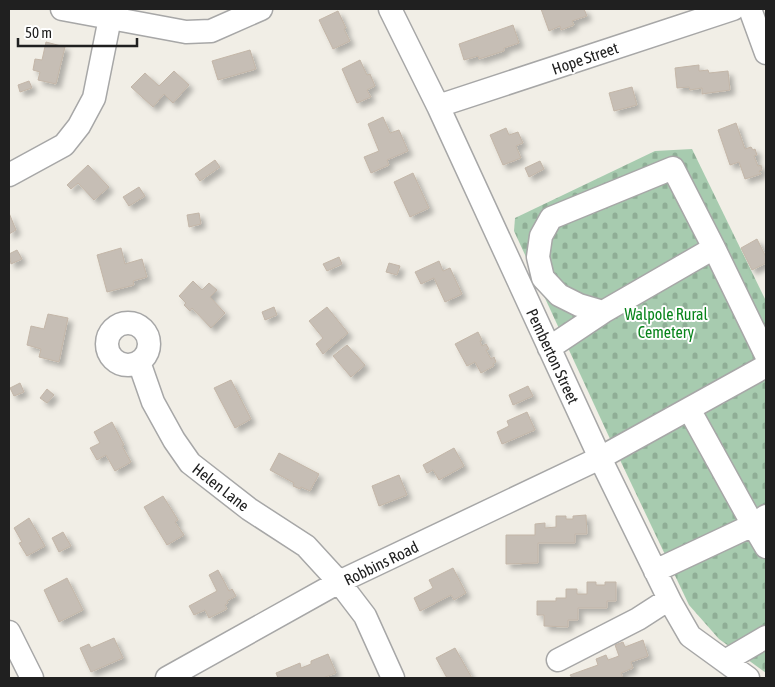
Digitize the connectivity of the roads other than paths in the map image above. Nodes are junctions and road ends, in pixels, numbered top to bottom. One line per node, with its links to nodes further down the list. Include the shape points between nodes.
1 (62, 9): 6 (street)
2 (261, 9): 6 (street, via 211,31 186,32)
3 (390, 9): 8 (street, Pemberton Street)
4 (732, 9): 8 (street, Hope Street)
5 (750, 9): 7 (street)
6 (110, 18): 9 (street, via 94,98 79,126 64,145)
7 (766, 53)
8 (438, 106): 12 (street, Pemberton Street)
9 (9, 175)
10 (714, 248): 11 (street, via 673,168 551,218 541,236 538,257); 13 (street); 15 (street)
11 (542, 278): 12 (street); 13 (street, via 559,295)
12 (520, 284): 14 (street, Pemberton Street)
13 (603, 312): 14 (street)
14 (550, 348): 19 (street, Pemberton Street)
15 (766, 355)
16 (138, 362): 23 (street, Helen Lane, via 154,402 190,463 249,509 306,546)
17 (766, 366): 18 (street, Robbins Road)
18 (689, 410): 19 (street, Robbins Road); 20 (street)
19 (600, 458): 22 (street, Pemberton Street); 23 (street, Robbins Road)
20 (760, 521): 21 (street); 22 (street)
21 (766, 547)
22 (655, 570): 24 (street, Pemberton Street)
23 (339, 582): 30 (street, Robbins Road); 31 (street, Helen Lane, via 365,616)
24 (670, 600): 27 (street); 28 (street, Pemberton Street, via 690,636)
25 (9, 632): 29 (street)
26 (766, 637): 28 (street)
27 (558, 660)
28 (724, 661): 32 (street, Pemberton Street)
29 (32, 678)
30 (167, 678)
31 (393, 678)
32 (748, 678)

